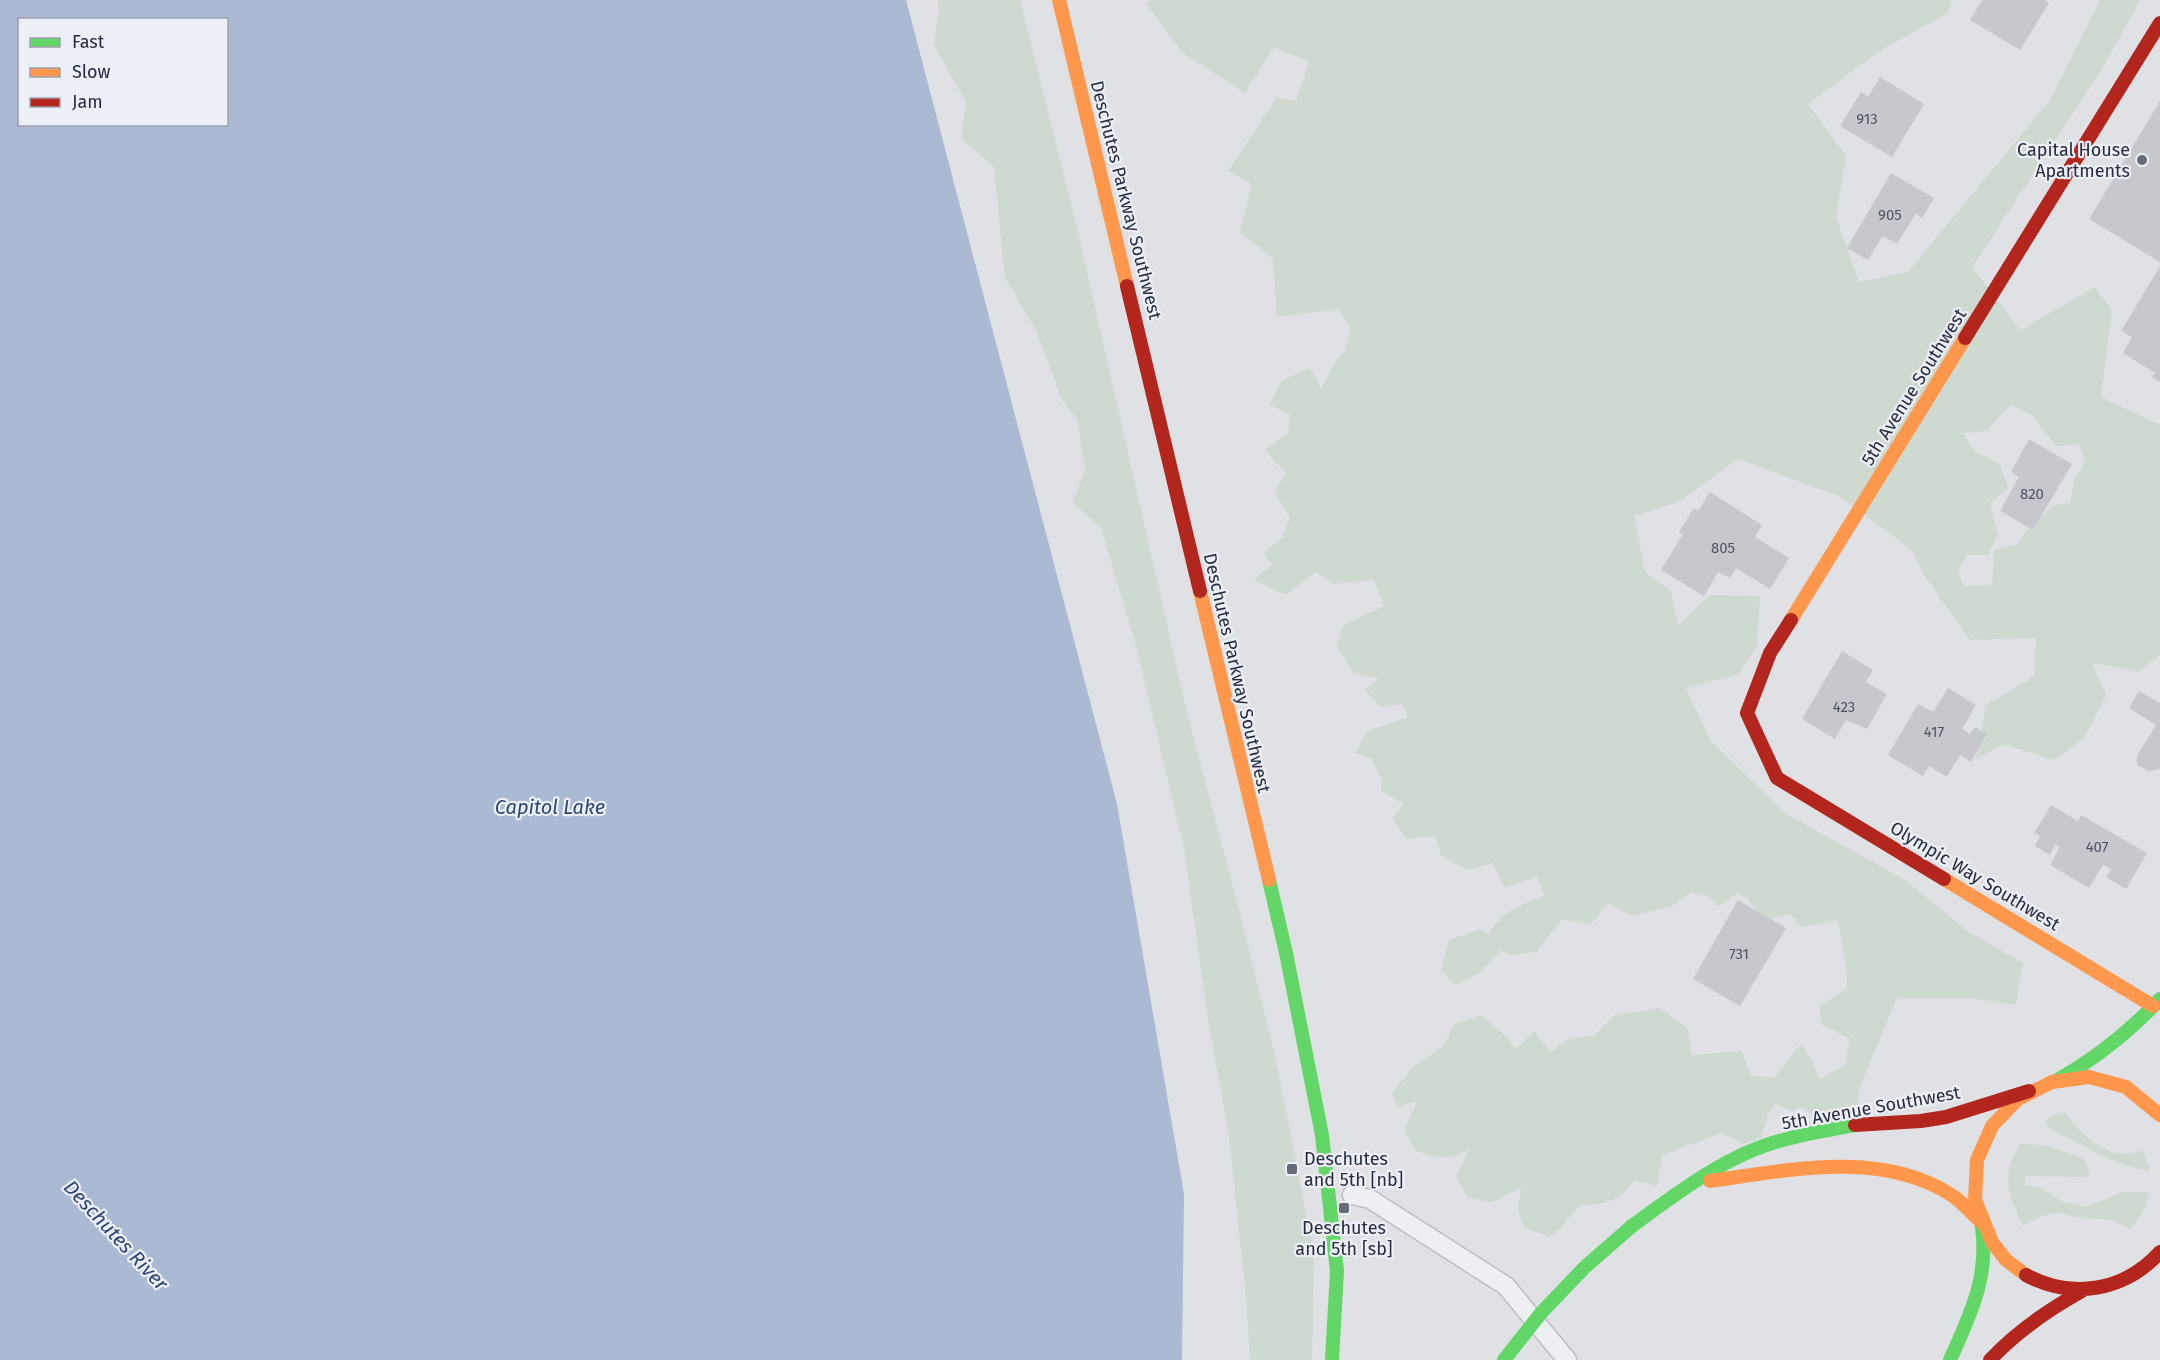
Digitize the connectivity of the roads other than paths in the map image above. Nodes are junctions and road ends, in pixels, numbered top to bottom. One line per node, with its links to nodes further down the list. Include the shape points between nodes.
1 (1059, 0): 13 (street, Deschutes Parkway Southwest, via 1286,953 1322,1135 1337,1271)
2 (2160, 23): 3 (street, 5th Avenue Southwest, via 1770,653 1747,713)
3 (1777, 778): 4 (street, Olympic Way Southwest)
4 (2157, 1002): 5 (street, via 2110,1048)
5 (2059, 1079): 6 (street); 7 (street, via 2091,1077 2123,1086 2150,1103)
6 (2028, 1091): 8 (street, 5th Avenue Southwest, via 1946,1117 1859,1124 1781,1140); 10 (street, via 2004,1110 1985,1135 1975,1165 1974,1196)
7 (2160, 1115)
8 (1691, 1183): 10 (street, 5th Avenue Southwest, via 1803,1169 1851,1166 1890,1170 1951,1194); 14 (street, 5th Avenue Southwest, bridge, via 1632,1226 1577,1275)
9 (1352, 1195): 15 (lane, via 1370,1199 1506,1286)
10 (1981, 1224): 12 (street, via 1999,1253 2023,1274 2051,1287); 16 (street, via 1986,1258 1983,1276)
11 (2160, 1252): 12 (street, via 2151,1264 2119,1283)
12 (2082, 1290): 17 (street, via 2032,1321)
13 (1332, 1360)
14 (1504, 1360)
15 (1567, 1360)
16 (1950, 1360)
17 (1990, 1360)

